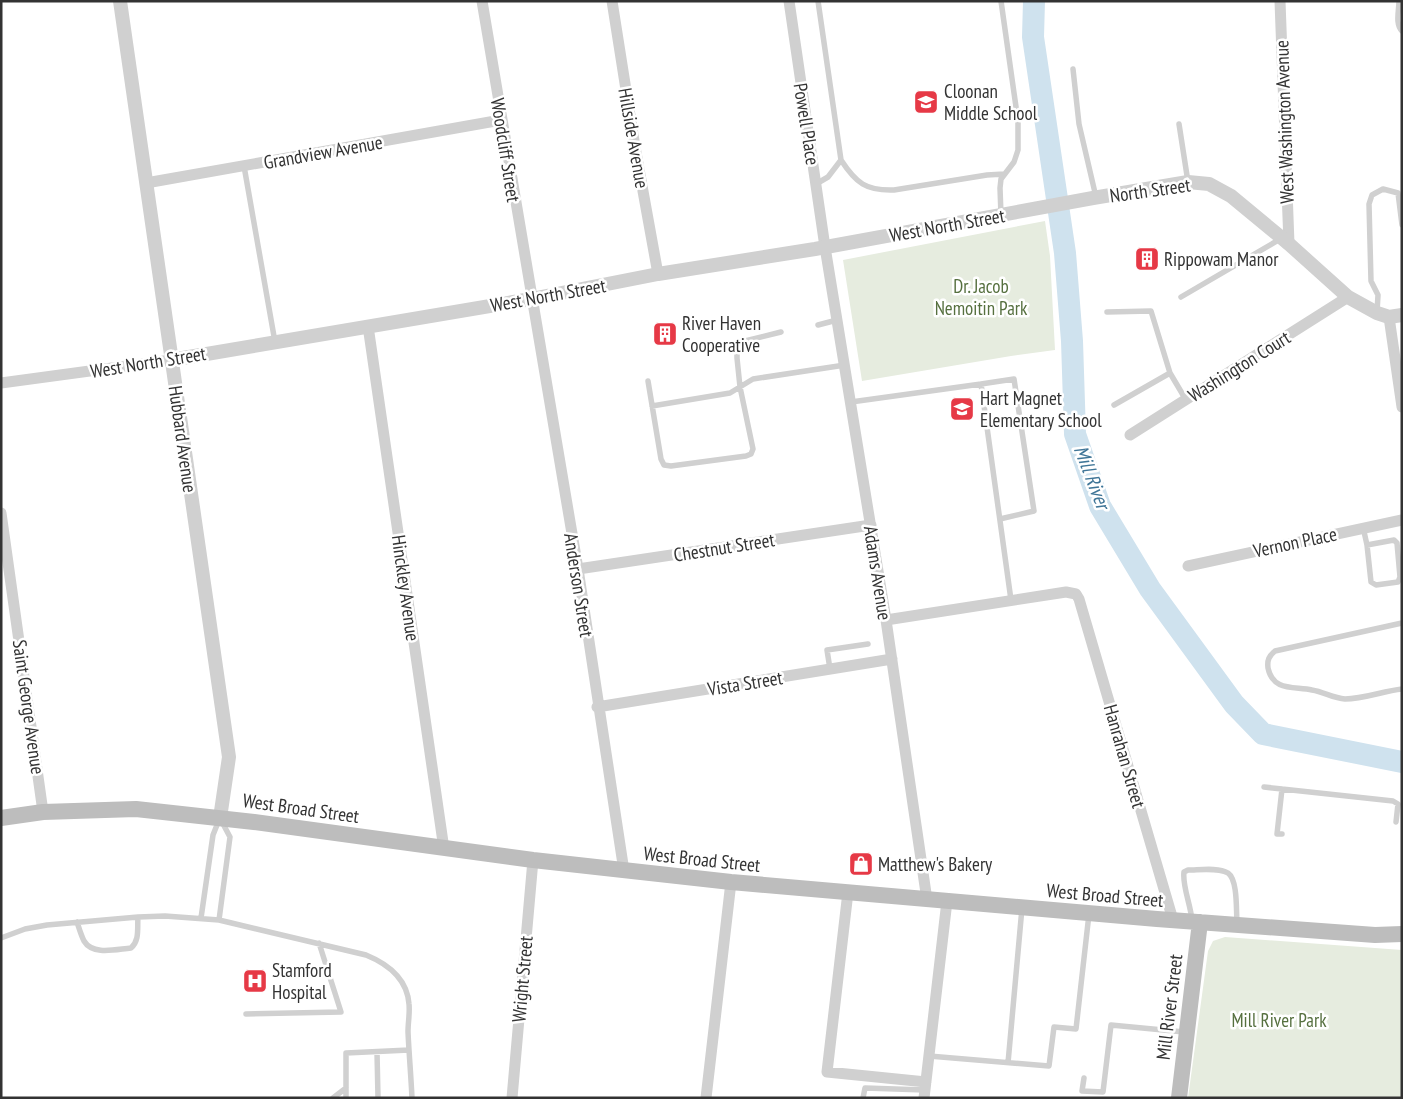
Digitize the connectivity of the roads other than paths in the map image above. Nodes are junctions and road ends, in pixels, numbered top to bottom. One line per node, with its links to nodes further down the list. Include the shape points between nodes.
1 (120, 1): 16 (street, Hubbard Avenue)
2 (482, 1): 11 (street, Woodcliff Street)
3 (612, 1): 24 (street, Hillside Avenue)
4 (789, 1): 18 (street, Powell Place)
5 (818, 1): 13 (lane)
6 (1001, 1): 15 (lane, via 1018,121 1018,150 1014,162)
7 (1280, 1): 22 (street, West Washington Avenue)
8 (1399, 1): 9 (lane, via 1398,21)
9 (1402, 31)
10 (1074, 69): 19 (lane, via 1079,124)
11 (501, 120): 14 (street, Grandview Avenue); 26 (street, Woodcliff Street)
12 (1179, 124): 17 (lane)
13 (840, 160): 15 (lane, via 862,184 881,190); 18 (lane, via 828,177)
14 (244, 166): 16 (street, Grandview Avenue); 34 (lane)
15 (1004, 174): 20 (lane, via 1000,188)
16 (146, 182): 35 (street, Hubbard Avenue)
17 (1188, 182): 19 (street, North Street); 22 (street, North Street, via 1217,187)
18 (816, 184): 23 (street, Powell Place)
19 (1094, 198): 20 (street, West North Street)
20 (1001, 215): 23 (street, West North Street)
21 (1402, 226): 29 (lane, via 1398,193 1383,189 1372,195 1369,204 1371,281)
22 (1285, 241): 25 (lane); 27 (street, North Street)
23 (825, 247): 24 (street, West North Street); 30 (street, Adams Avenue)
24 (658, 274): 26 (street, West North Street)
25 (1181, 297)
26 (531, 298): 32 (street, West North Street); 55 (street, Anderson Street)
27 (1348, 298): 29 (street, North Street); 42 (street, Washington Court)
28 (1108, 312): 37 (lane, via 1151,311)
29 (1389, 315): 46 (street)
30 (837, 320): 31 (lane); 36 (street, Adams Avenue)
31 (818, 325)
32 (368, 326): 34 (street, West North Street); 71 (street, Hinckley Avenue)
33 (781, 332): 41 (lane, via 740,344 737,358)
34 (275, 342): 35 (street, West North Street)
35 (171, 360): 39 (street, West North Street); 68 (street, Hubbard Avenue, via 229,757)
36 (845, 365): 41 (lane, via 753,379); 43 (street, Adams Avenue)
37 (1170, 373): 42 (lane); 44 (lane)
38 (648, 381): 45 (lane)
39 (1, 383)
40 (981, 384): 43 (lane); 49 (lane); 49 (lane, via 1014,379 1034,511)
41 (740, 386): 45 (lane, via 730,393); 45 (lane, via 753,449 746,456 664,465)
42 (1186, 400): 47 (street, Washington Court)
43 (850, 402): 51 (street, Adams Avenue)
44 (1114, 405)
45 (652, 406)
46 (1402, 407)
47 (1130, 435)
48 (1, 513): 66 (street, Saint George Avenue)
49 (1000, 519): 56 (lane)
50 (1402, 520): 52 (street, Vernon Place)
51 (871, 525): 55 (street, Chestnut Street); 57 (street, Adams Avenue)
52 (1363, 528): 53 (lane); 54 (street, Vernon Place)
53 (1367, 545): 53 (lane, via 1372,582 1376,586 1398,582 1397,543 1394,540)
54 (1188, 566)
55 (578, 569): 63 (street, Anderson Street)
56 (1011, 600): 57 (street); 83 (street, Hanrahan Street, via 1066,592 1074,593 1079,599)
57 (886, 620): 60 (street, Adams Avenue)
58 (1402, 623): 62 (lane, via 1275,651 1267,663 1269,672 1280,684 1311,689 1331,697 1360,698)
59 (868, 644): 61 (lane, via 827,650)
60 (892, 659): 61 (street, Vista Street); 76 (street, Adams Avenue)
61 (830, 669): 63 (street, Vista Street)
62 (1402, 689)
63 (597, 707): 73 (street, Anderson Street)
64 (1264, 787): 65 (lane)
65 (1282, 789): 69 (lane, via 1393,800 1398,804); 70 (lane, via 1277,834)
66 (43, 812): 67 (main road, West Broad Street); 68 (main road, West Broad Street, via 136,809)
67 (1, 818)
68 (220, 818): 71 (main road, West Broad Street); 81 (lane, via 213,835); 82 (lane, via 230,837)
69 (1396, 822)
70 (1282, 834)
71 (444, 849): 72 (main road, West Broad Street)
72 (533, 860): 73 (main road, West Broad Street); 103 (street, Wright Street)
73 (624, 871): 74 (main road, West Broad Street)
74 (731, 882): 75 (main road, West Broad Street); 104 (street)
75 (848, 892): 76 (main road, West Broad Street); 98 (street, via 827,1072)
76 (927, 900): 77 (main road, West Broad Street)
77 (947, 901): 78 (main road, West Broad Street); 94 (street)
78 (1022, 908): 79 (main road, West Broad Street); 95 (lane)
79 (1090, 913): 83 (main road, West Broad Street); 95 (lane, via 1076,1029 1054,1027 1049,1066)
80 (138, 917): 81 (lane); 84 (lane); 84 (lane, via 137,940 131,948 91,948 84,941)
81 (201, 918): 82 (lane)
82 (219, 920): 89 (lane)
83 (1173, 920): 85 (main road, West Broad Street)
84 (77, 922): 88 (lane, via 25,929)
85 (1196, 922): 86 (main road, West Broad Street); 86 (lane, via 1183,880 1184,872 1216,870 1228,873 1232,879); 91 (main road, Mill River Street)
86 (1237, 924): 87 (main road, West Broad Street, via 1375,935)
87 (1402, 934)
88 (1, 938)
89 (318, 943): 90 (lane, via 341,1012); 92 (lane, via 366,954 396,973 406,988 408,998)
90 (246, 1014)
91 (1186, 1032): 96 (lane, via 1111,1025 1103,1092 1082,1091); 106 (main road, Mill River Street)
92 (410, 1050): 93 (lane); 102 (lane)
93 (377, 1052): 97 (lane, via 346,1053); 101 (lane)
94 (929, 1056): 95 (lane); 98 (street)
95 (1008, 1063)
96 (1084, 1078)
97 (346, 1088): 99 (lane); 100 (lane)
98 (925, 1090): 105 (lane, via 864,1088)
99 (333, 1098)
100 (346, 1098)
101 (378, 1098)
102 (412, 1098)
103 (512, 1098)
104 (706, 1098)
105 (863, 1098)
106 (1178, 1098)

